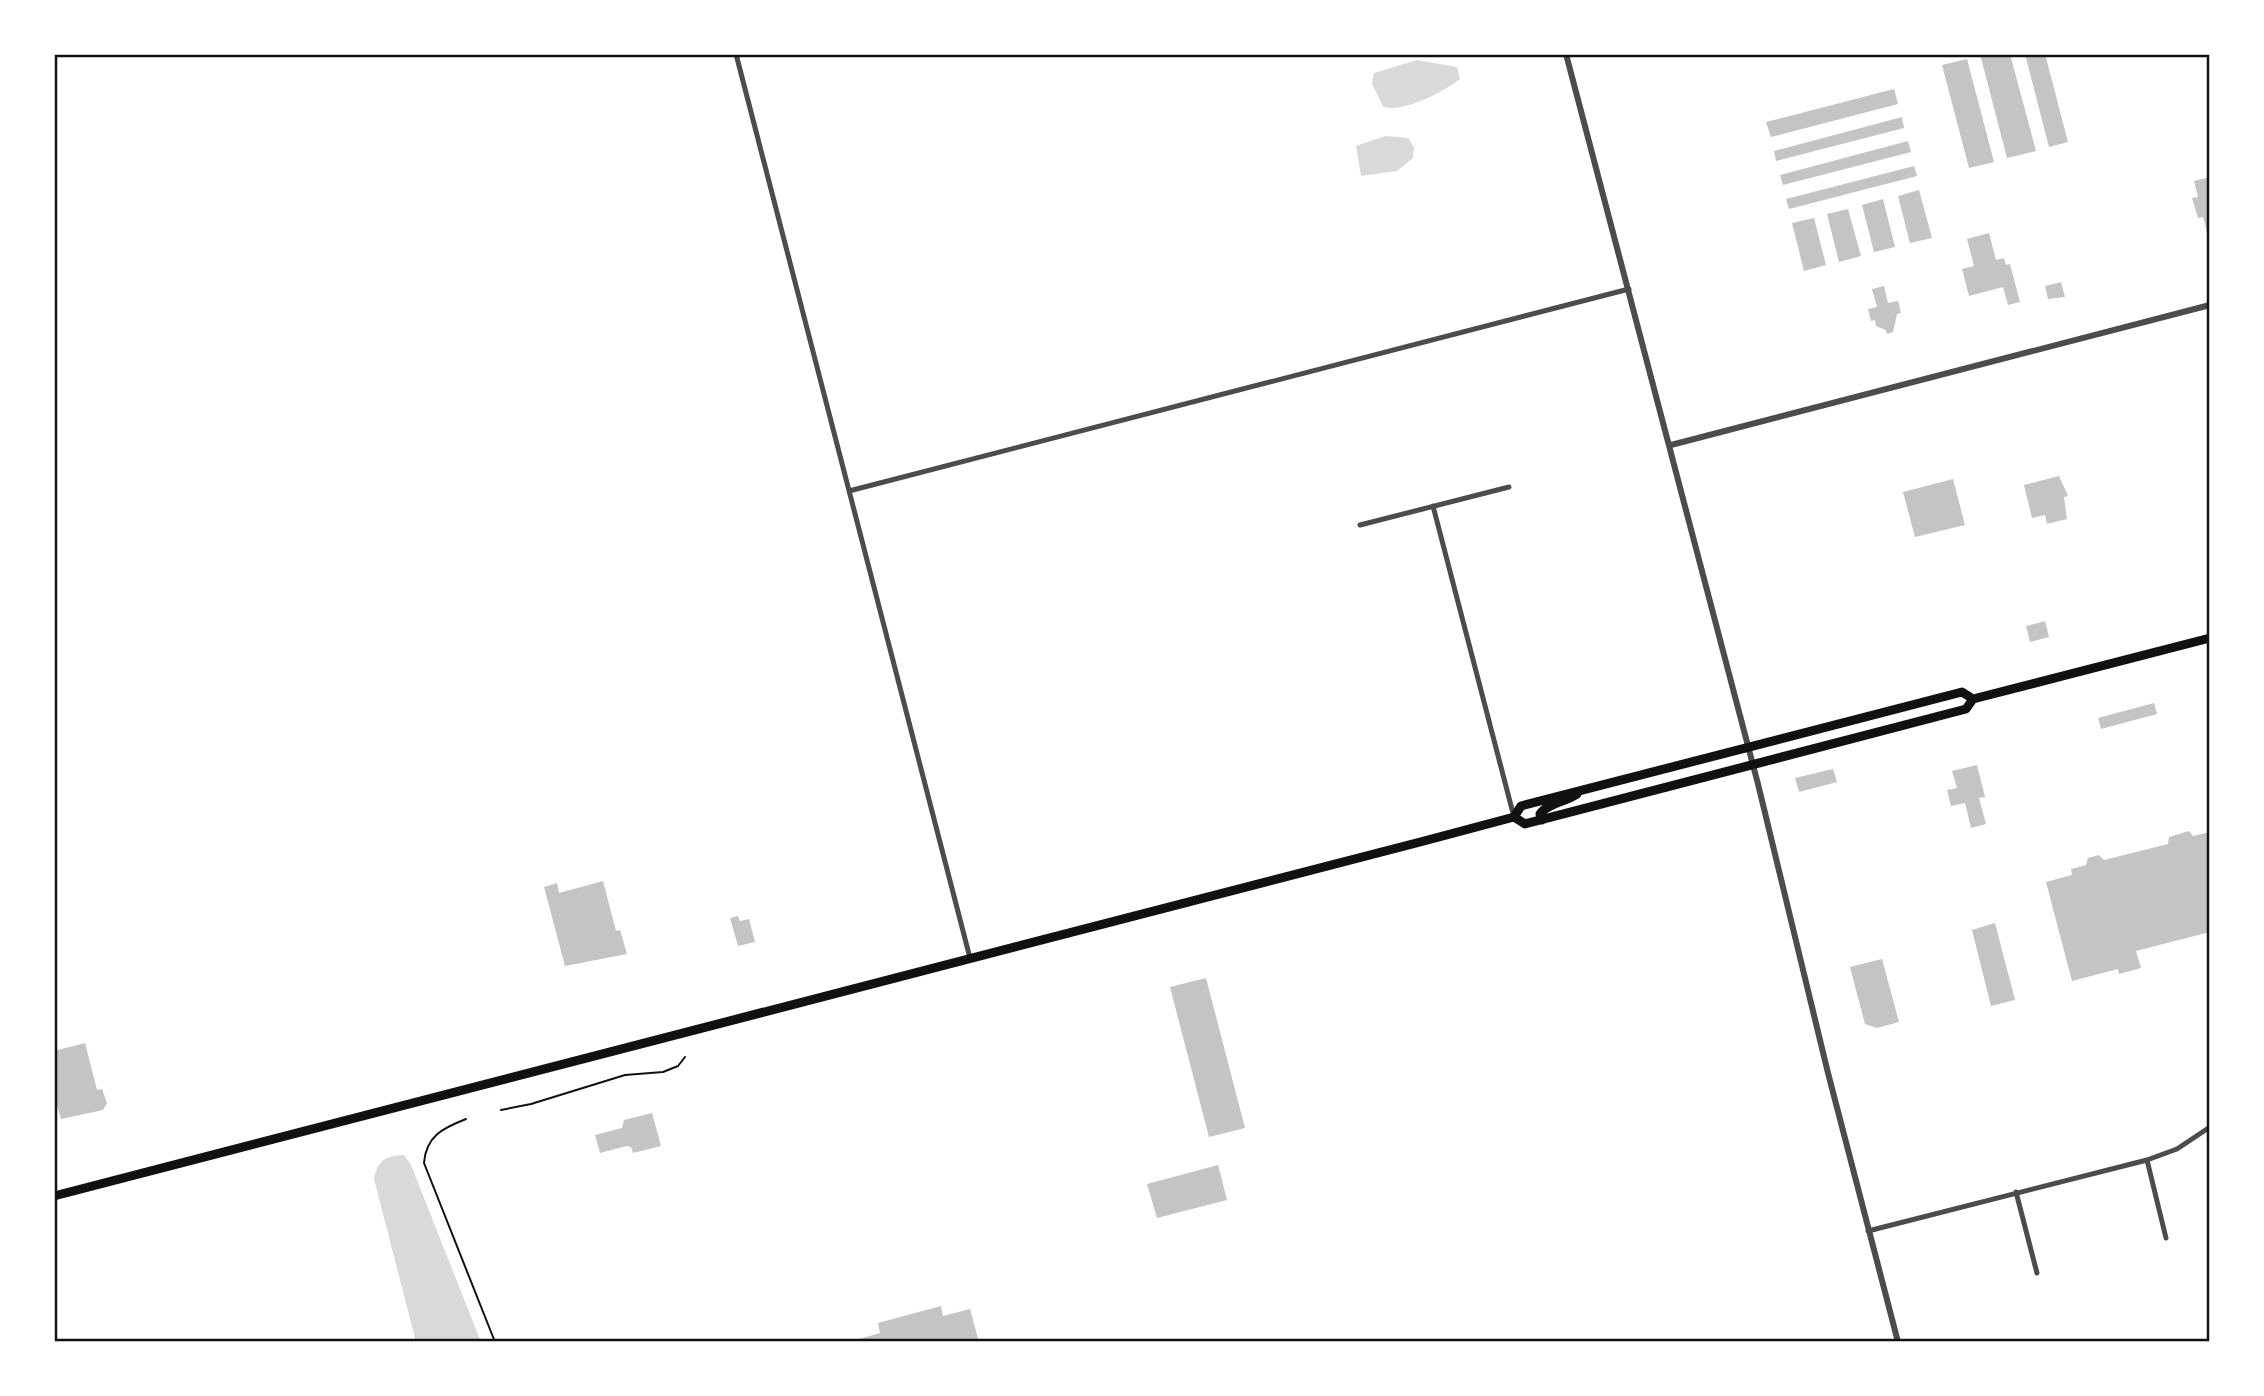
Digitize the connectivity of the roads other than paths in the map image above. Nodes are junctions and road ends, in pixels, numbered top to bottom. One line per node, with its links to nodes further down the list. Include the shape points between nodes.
1 (736, 54): 7 (street)
2 (1566, 54): 3 (street)
3 (1629, 289): 5 (street); 7 (street)
4 (2210, 305): 5 (street)
5 (1671, 445): 12 (street)
6 (1509, 487): 8 (street)
7 (849, 491): 17 (street)
8 (1433, 506): 9 (street); 15 (street)
9 (1360, 525)
10 (2210, 638): 11 (highway)
11 (1973, 699): 12 (highway, via 1962,692); 13 (highway, via 1966,709)
12 (1748, 746): 13 (street); 14 (highway)
13 (1753, 765): 16 (highway); 22 (street)
14 (1581, 790): 15 (highway, via 1521,806); 16 (highway, via 1567,801 1544,808)
15 (1514, 817): 16 (highway, via 1525,824); 17 (highway)
16 (1542, 820)
17 (970, 958): 21 (highway)
18 (2210, 1128): 19 (street, via 2177,1149)
19 (2147, 1160): 20 (street); 23 (street)
20 (2016, 1192): 22 (street); 24 (street)
21 (54, 1196)
22 (1868, 1231): 25 (street)
23 (2166, 1238)
24 (2037, 1273)
25 (1898, 1342)

